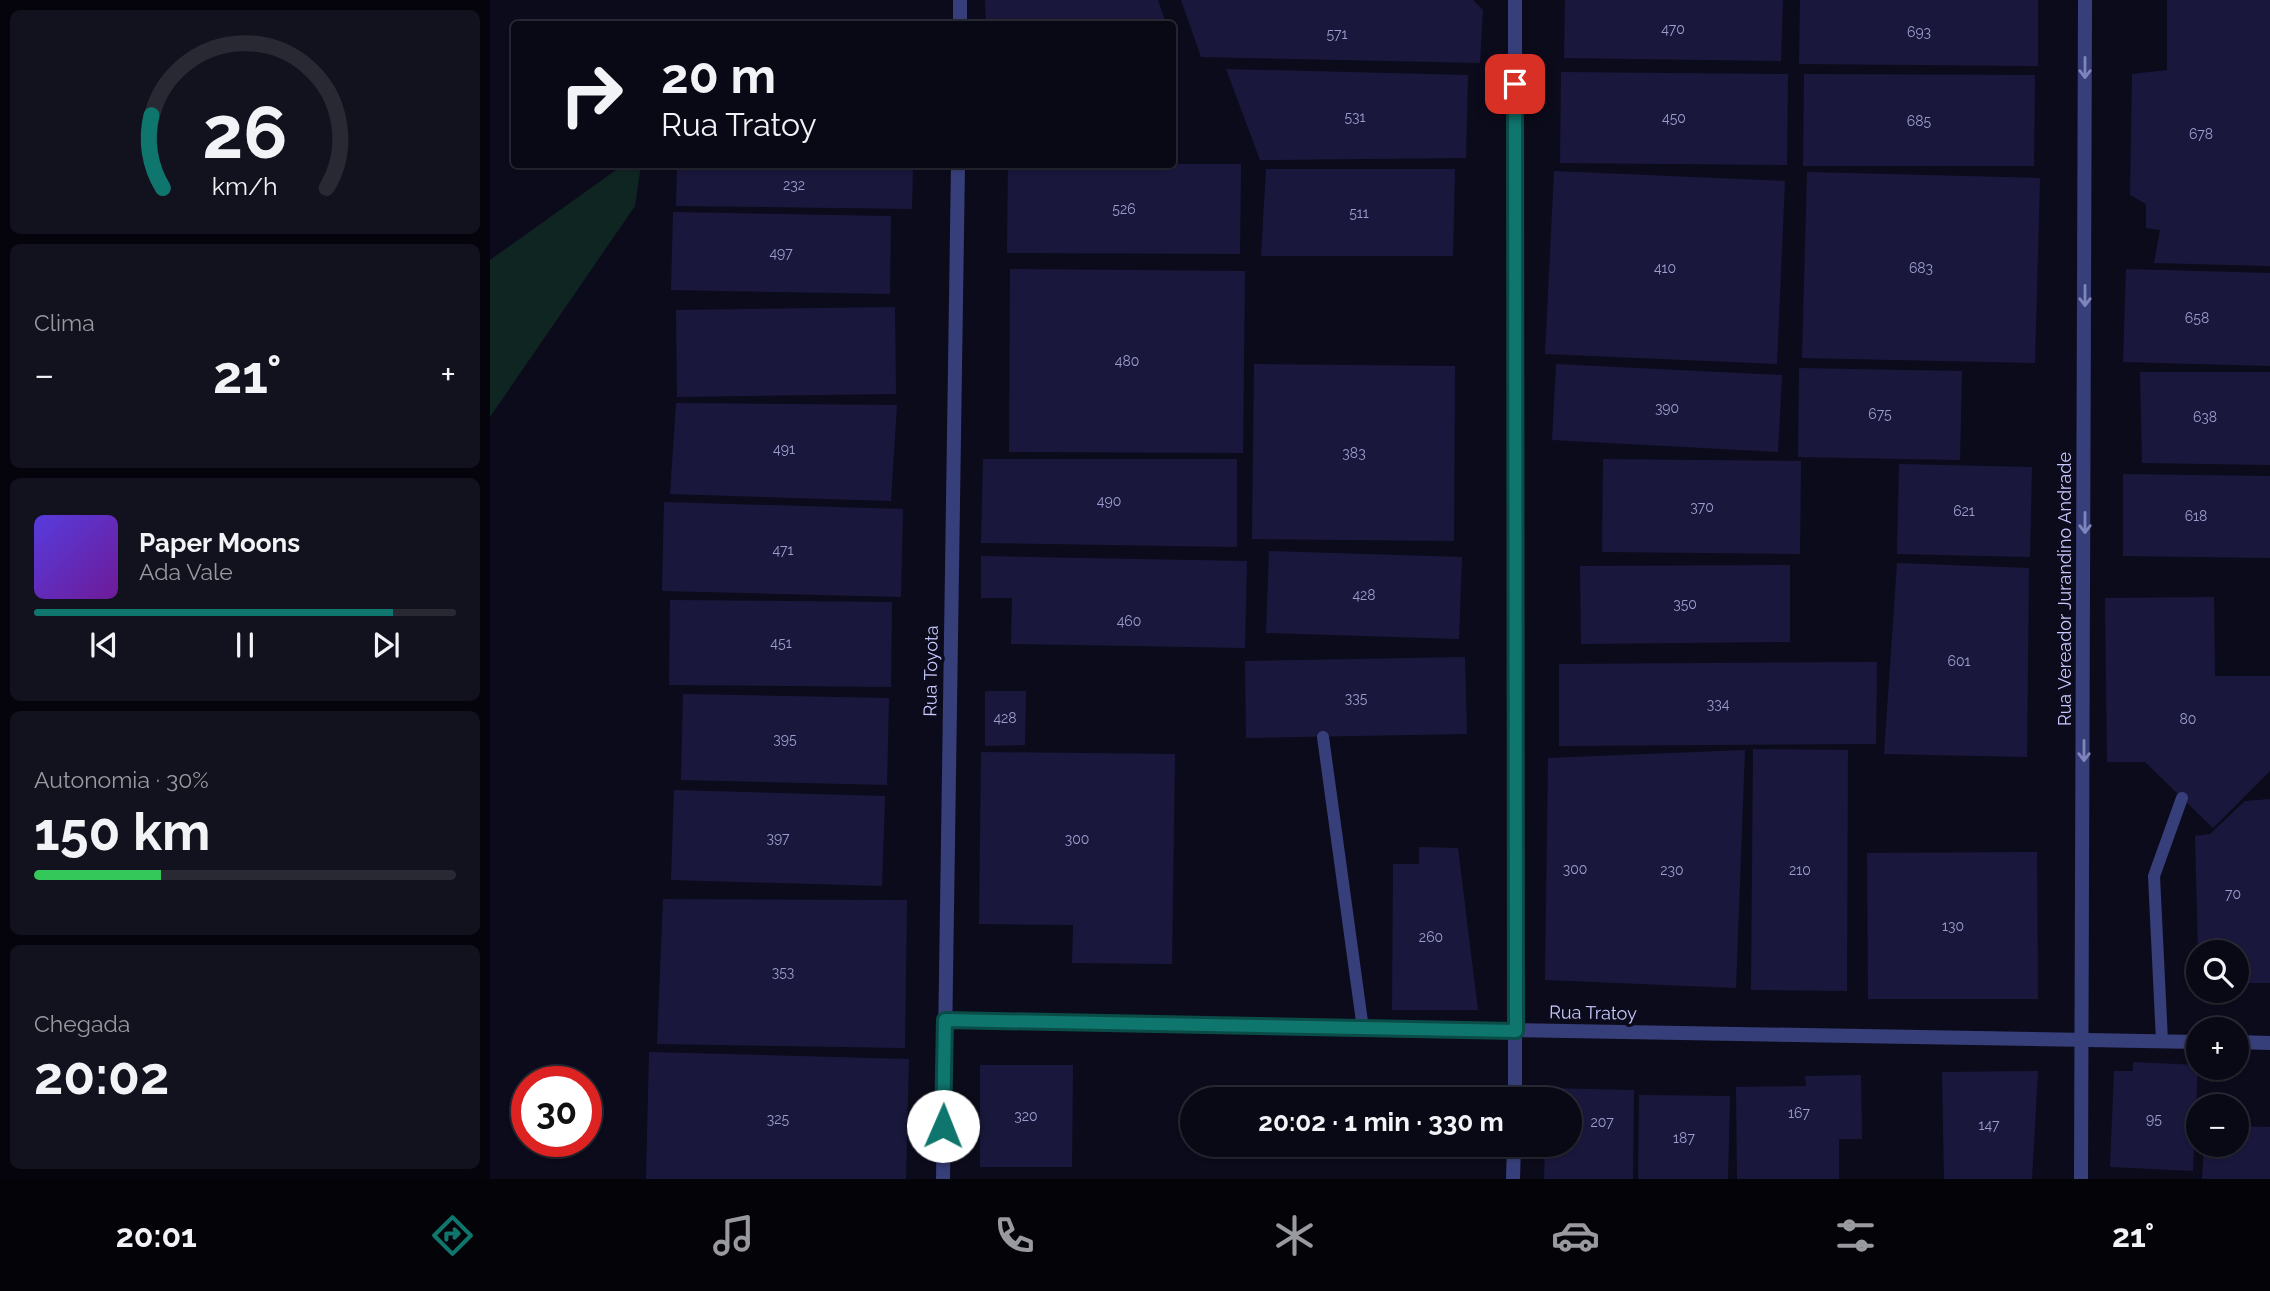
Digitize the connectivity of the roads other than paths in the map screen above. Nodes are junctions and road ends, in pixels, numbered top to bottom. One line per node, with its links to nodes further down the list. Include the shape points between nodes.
1 (960, 0): 4 (street)
2 (1515, 0): 10 (street)
3 (2085, 0): 11 (street, Rua Vereador Jurandino Andrade, one-way to 11)
4 (960, 21)
5 (958, 168): 8 (street, Rua Toyota)
6 (1324, 737): 9 (lane)
7 (2182, 798): 12 (lane, via 2154,876)
8 (945, 1020): 9 (street, Rua Tratoy); 18 (street, Rua Toyota)
9 (1363, 1029): 10 (street, Rua Tratoy)
10 (1516, 1031): 11 (street, Rua Tratoy); 16 (street)
11 (2084, 1040): 12 (street, Rua Tratoy); 20 (street, Rua Vereador Jurandino Andrade)
12 (2162, 1041): 13 (street, Rua Tratoy)
13 (2186, 1042)
14 (2249, 1042): 15 (street)
15 (2270, 1043)
16 (1515, 1087)
17 (1514, 1157): 19 (street)
18 (943, 1179)
19 (1513, 1179)
20 (2081, 1179)

